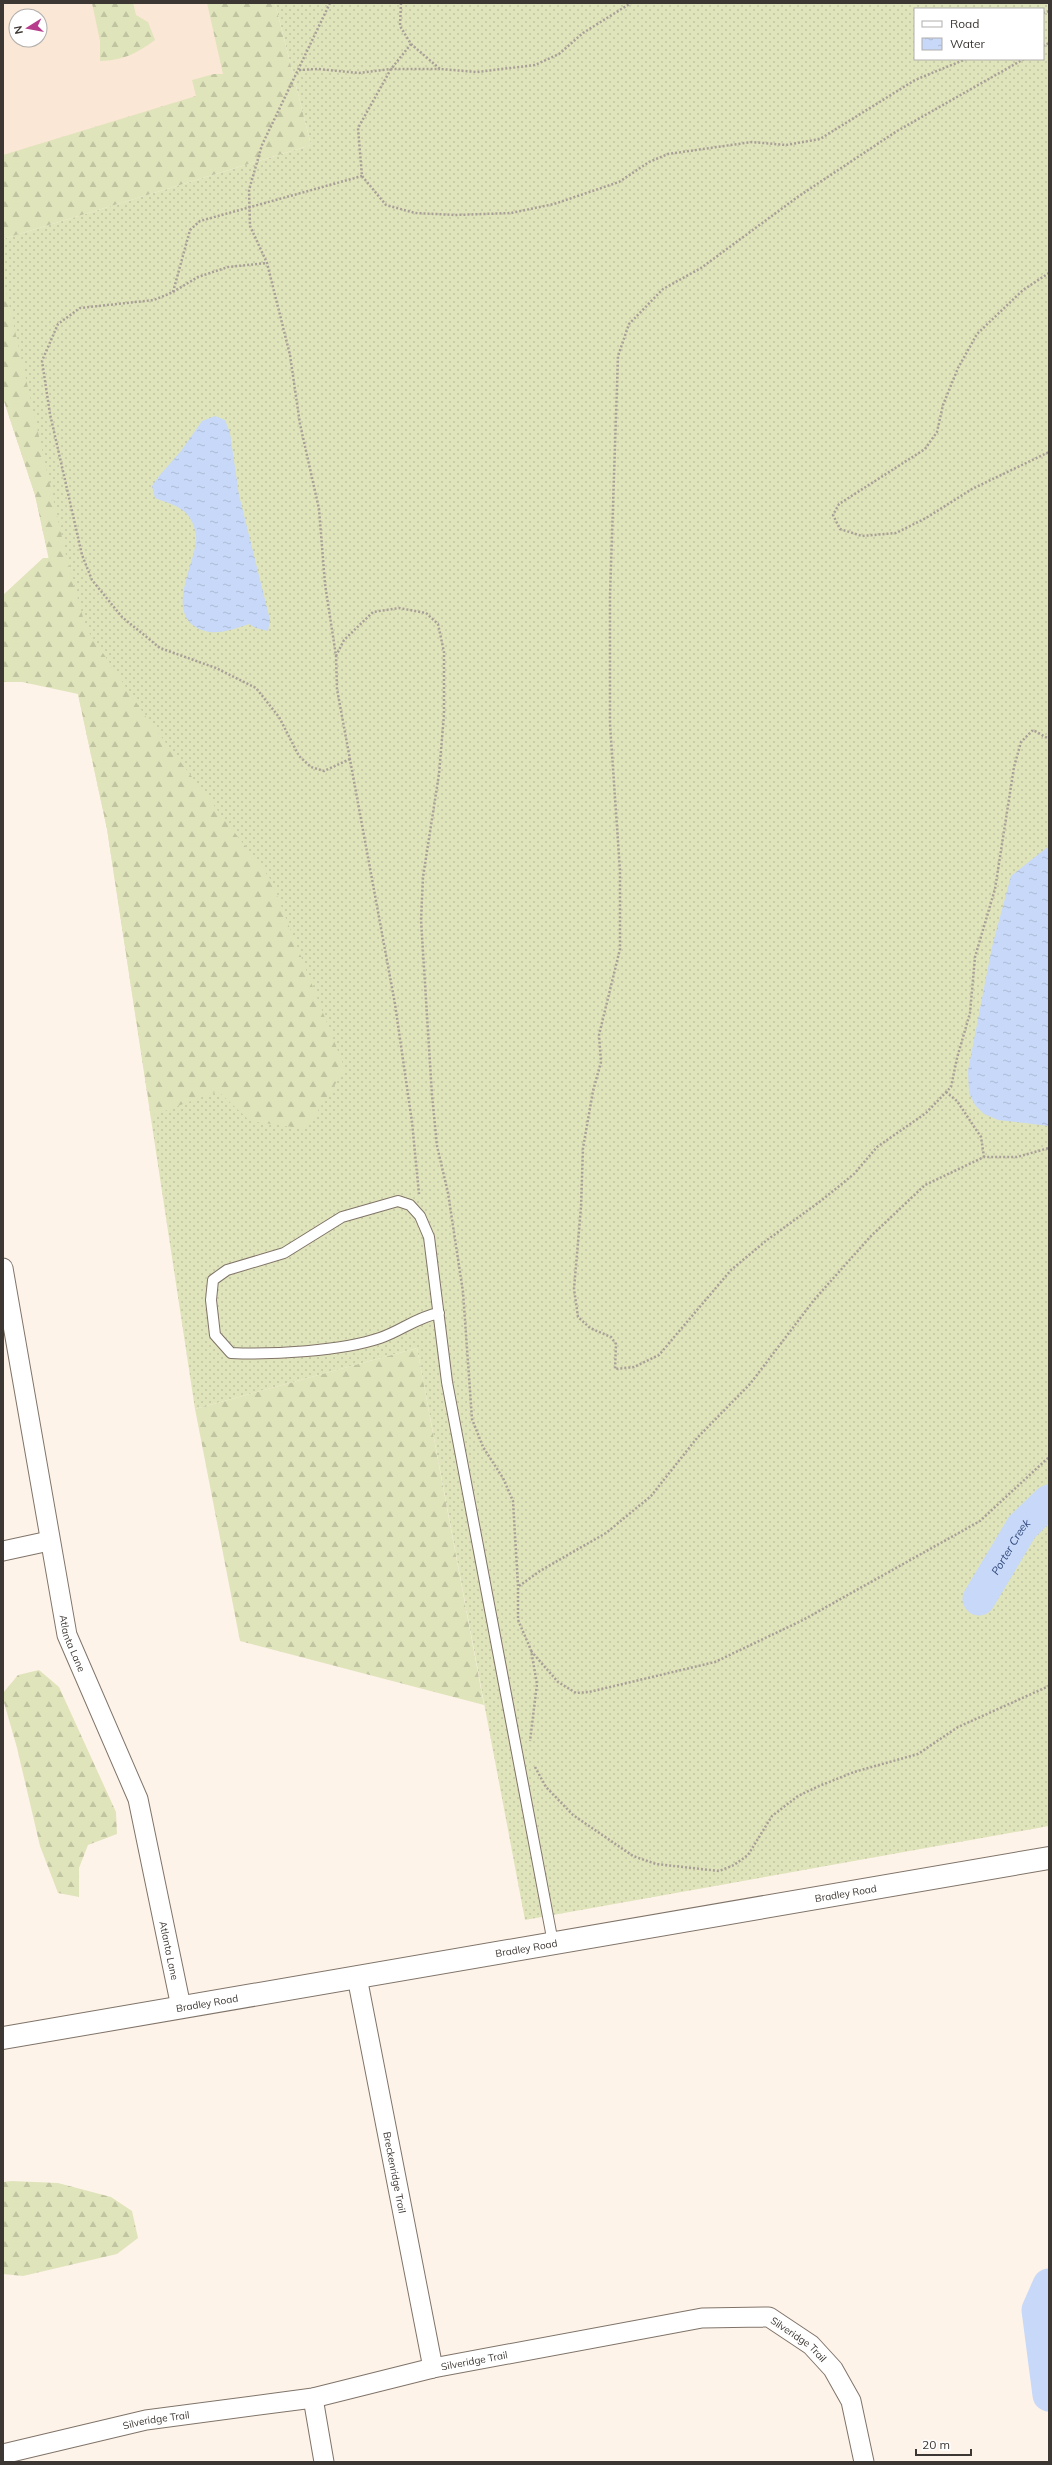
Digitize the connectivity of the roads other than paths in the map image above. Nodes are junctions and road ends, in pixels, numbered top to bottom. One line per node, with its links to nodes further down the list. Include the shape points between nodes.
1 (3, 1268): 3 (street, Atlanta Lane)
2 (439, 1313): 2 (lane, via 430,1237 420,1216 410,1205 398,1202 342,1217 284,1253 227,1270 213,1280 211,1300 216,1335 232,1353 264,1355 355,1344 381,1338 423,1316); 6 (lane, via 449,1389)
3 (48, 1541): 4 (street); 8 (street, Atlanta Lane, via 67,1635 138,1799)
4 (3, 1551)
5 (1049, 1858): 6 (street, Bradley Road)
6 (554, 1944): 7 (street, Bradley Road)
7 (357, 1977): 8 (street, Bradley Road); 10 (street, Breckenridge Trail)
8 (181, 2007): 9 (street, Bradley Road)
9 (3, 2038)
10 (433, 2368): 11 (street, Silveridge Trail); 14 (street, Silveridge Trail, via 702,2318 769,2317 811,2345 833,2368 851,2401)
11 (313, 2398): 12 (street, Silveridge Trail, via 146,2420); 13 (street)
12 (3, 2454)
13 (324, 2462)
14 (864, 2462)

